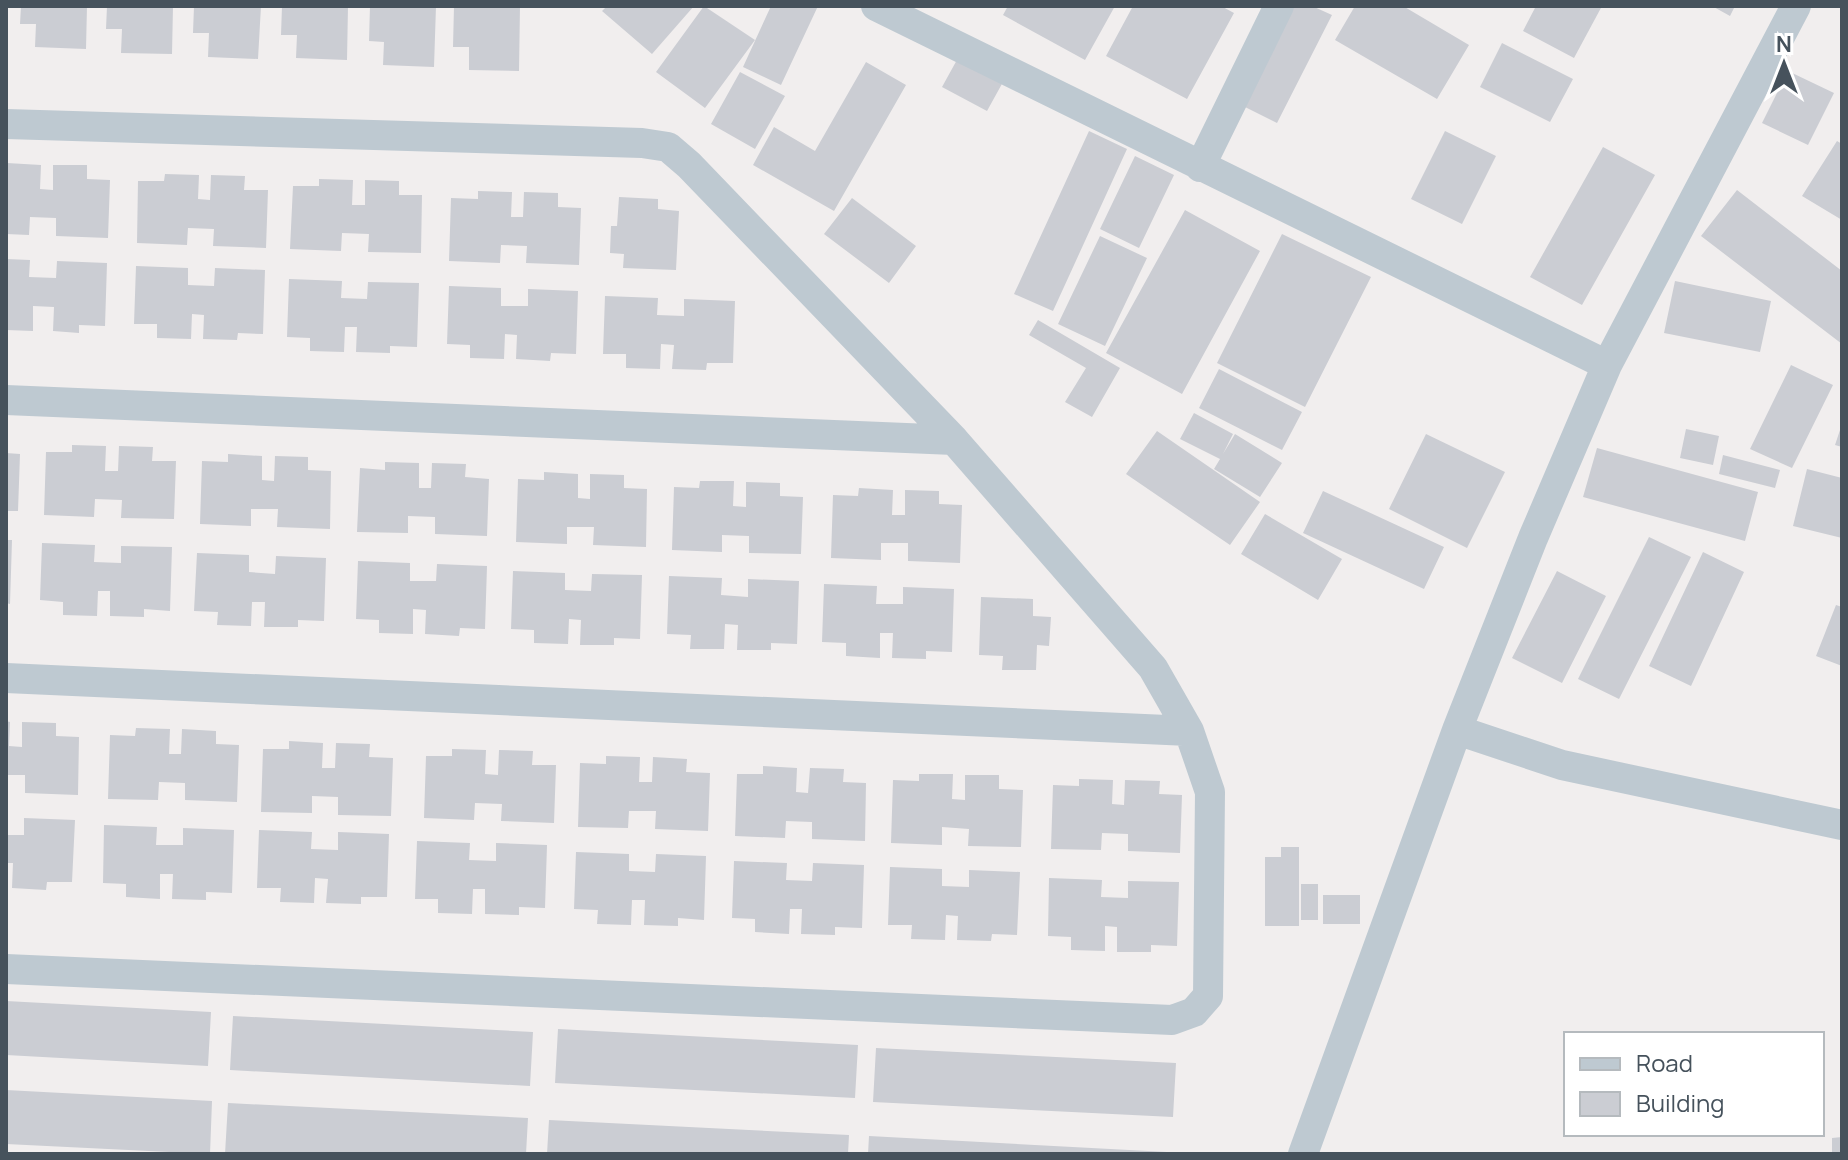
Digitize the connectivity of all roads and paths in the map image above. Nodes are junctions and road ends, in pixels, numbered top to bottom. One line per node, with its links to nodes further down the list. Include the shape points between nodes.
1 (876, 6): 5 (street)
2 (1279, 6): 5 (street)
3 (1796, 6): 6 (street)
4 (6, 124): 8 (street, via 668,147)
5 (1200, 167): 6 (street)
6 (1607, 365): 10 (street)
7 (6, 400): 8 (street)
8 (954, 440): 11 (street, via 1153,668)
9 (6, 678): 11 (street)
10 (1457, 730): 12 (street, via 1562,765); 14 (street)
11 (1189, 731): 13 (street, via 1210,792 1208,996 1194,1012 1172,1020)
12 (1842, 825)
13 (6, 969)
14 (1303, 1154)

